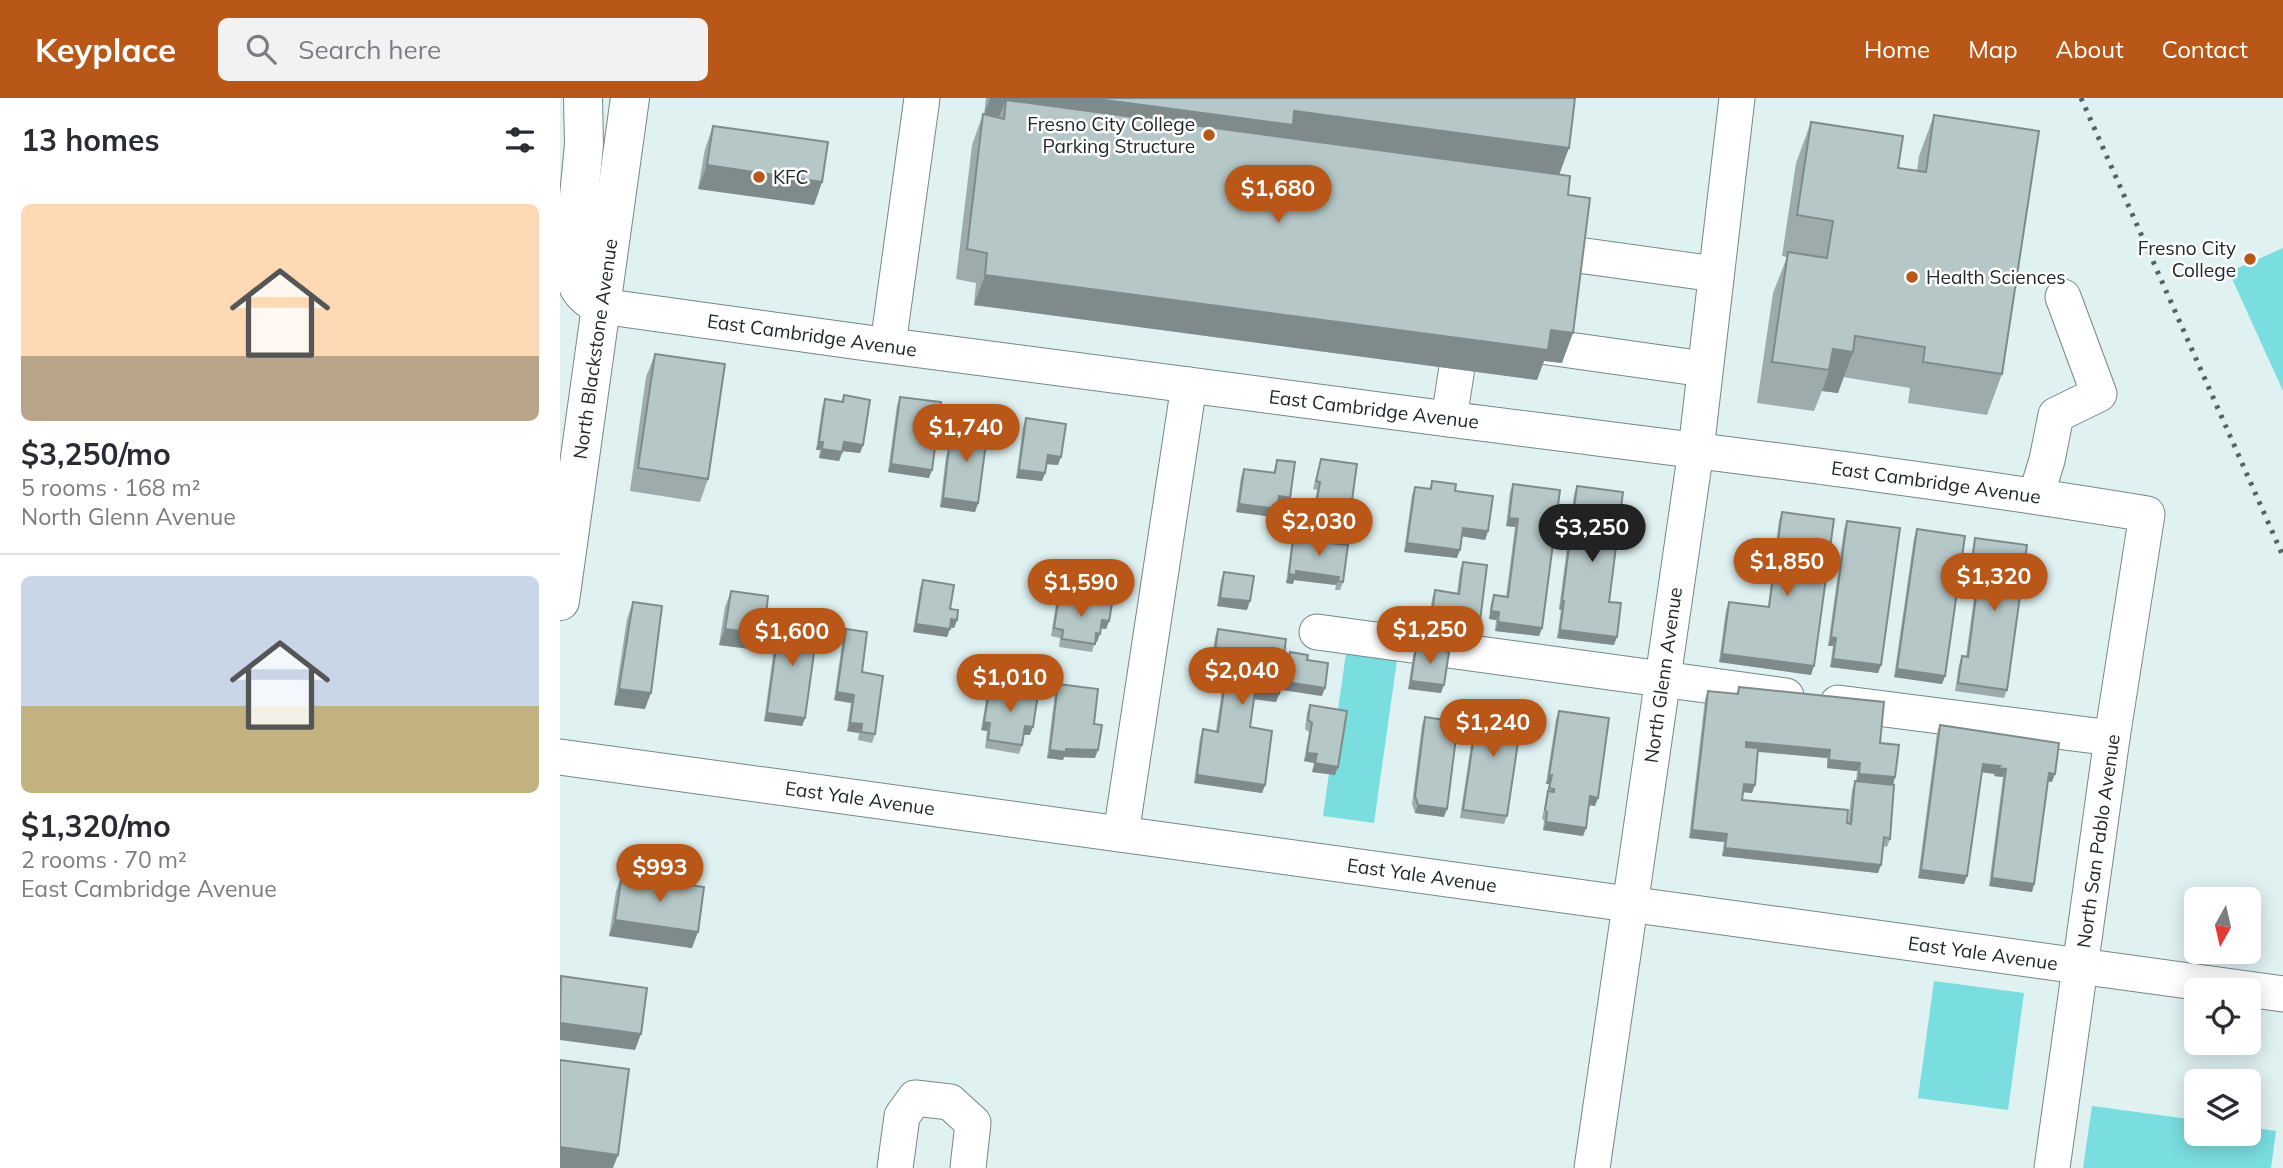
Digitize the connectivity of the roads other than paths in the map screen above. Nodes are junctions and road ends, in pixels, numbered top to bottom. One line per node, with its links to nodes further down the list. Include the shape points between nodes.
1 (562, 98): 6 (main road)
2 (583, 98): 10 (main road, via 584,145 572,267 577,286 588,300)
3 (630, 98): 10 (main road, North Blackstone Avenue)
4 (922, 98): 11 (street)
5 (1737, 98): 8 (street, North Glenn Avenue)
6 (560, 116)
7 (1498, 244): 8 (street)
8 (1715, 274): 12 (street, North Glenn Avenue)
9 (2063, 297): 16 (street, via 2099,394 2056,415)
10 (601, 306): 11 (street, East Cambridge Avenue); 18 (main road, North Blackstone Avenue)
11 (888, 345): 13 (street, East Cambridge Avenue)
12 (1704, 369): 14 (street, via 1449,334); 15 (street, North Glenn Avenue)
13 (1189, 385): 14 (street, East Cambridge Avenue); 24 (street)
14 (1449, 419): 15 (street, East Cambridge Avenue)
15 (1696, 450): 16 (street, East Cambridge Avenue); 21 (street, North Glenn Avenue)
16 (2036, 496): 17 (street, East Cambridge Avenue)
17 (2147, 514): 22 (street, North San Pablo Avenue)
18 (565, 523): 19 (main road, North Blackstone Avenue)
19 (560, 601)
20 (1317, 632): 21 (street)
21 (1663, 680): 22 (street); 25 (street, North Glenn Avenue)
22 (2112, 738): 26 (street, North San Pablo Avenue)
23 (560, 757): 24 (street, East Yale Avenue)
24 (1121, 834): 25 (street, East Yale Avenue)
25 (1629, 904): 26 (street, East Yale Avenue); 30 (street, North Glenn Avenue)
26 (2081, 966): 27 (street, East Yale Avenue); 31 (street, North San Pablo Avenue)
27 (2283, 994)
28 (895, 1168): 29 (street, via 902,1115 915,1098 950,1102 973,1124)
29 (968, 1168)
30 (1592, 1168)
31 (2052, 1168)

